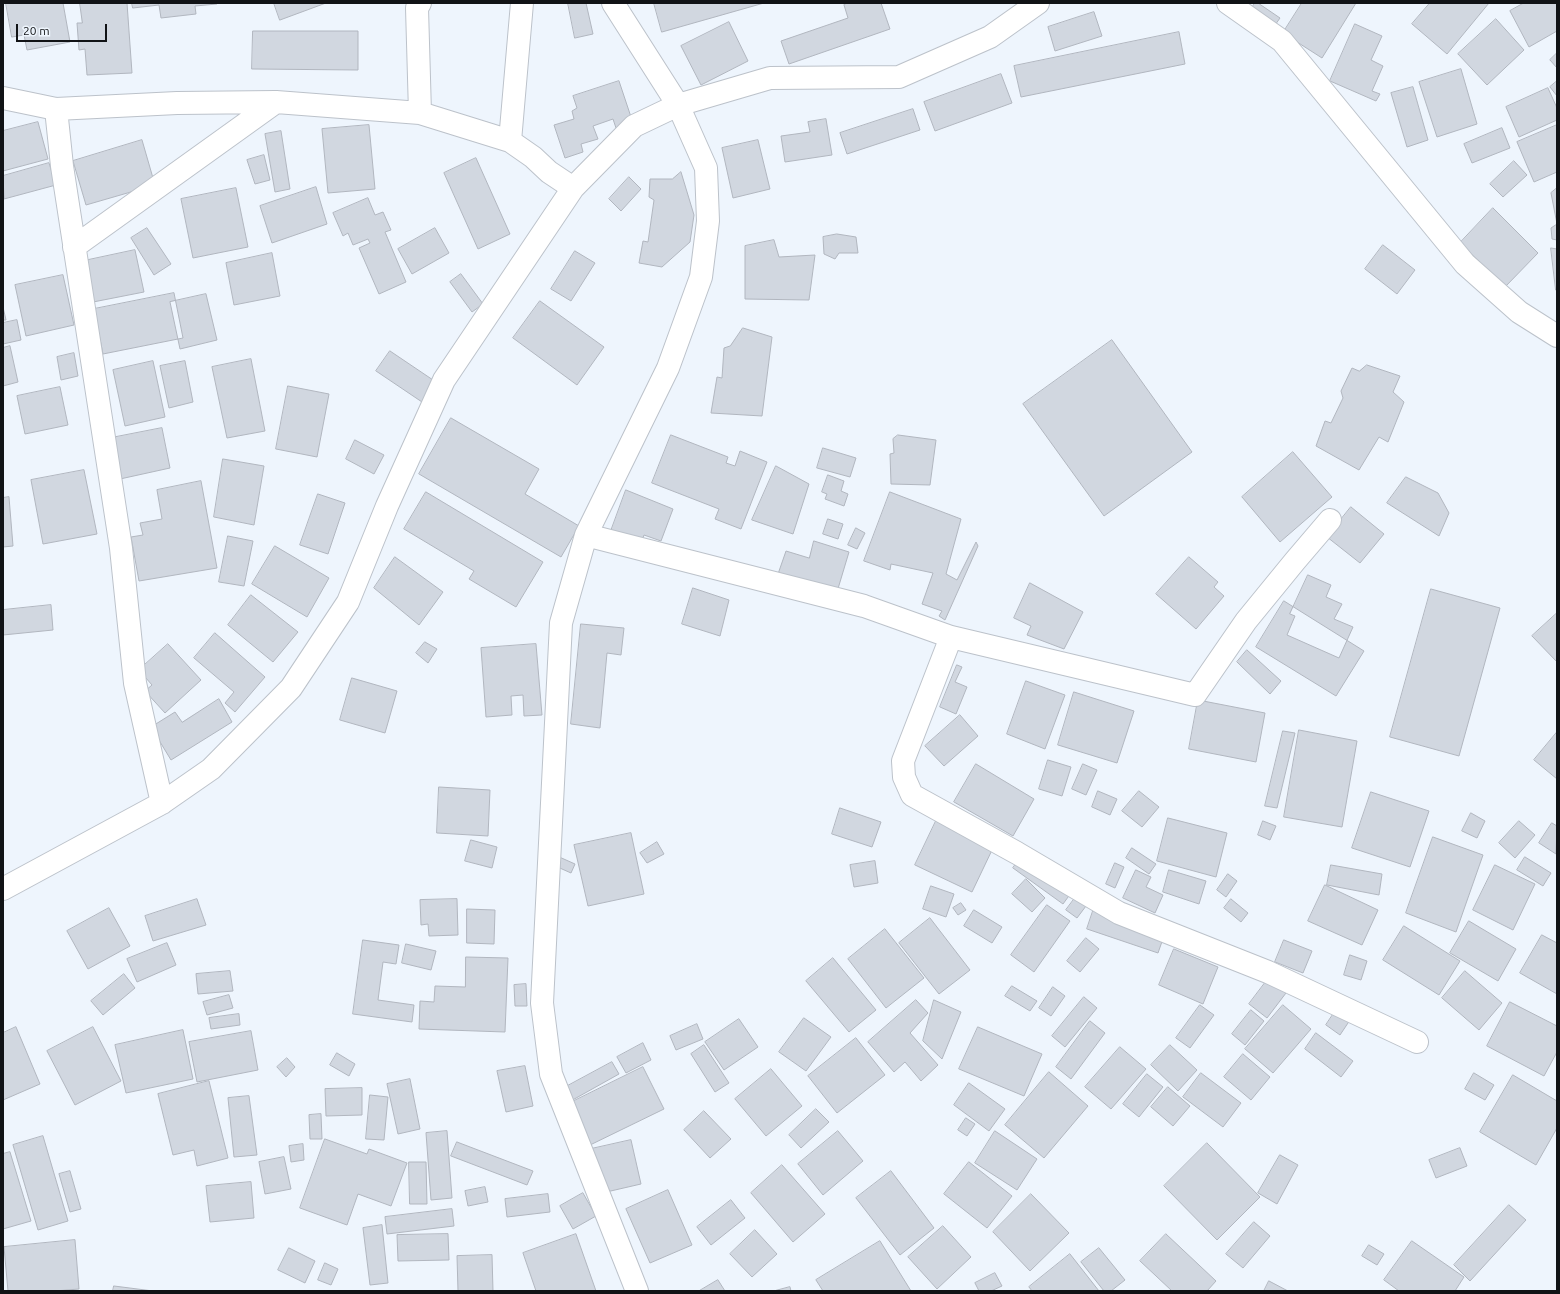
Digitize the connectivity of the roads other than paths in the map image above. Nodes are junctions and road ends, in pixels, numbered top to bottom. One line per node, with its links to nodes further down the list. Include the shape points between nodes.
1 (522, 3): 11 (street)
2 (613, 3): 8 (street)
3 (1038, 3): 8 (street, via 990,37 898,77 770,78)
4 (1228, 3): 14 (street, via 1282,41 1465,264 1519,312)
5 (418, 5): 10 (street)
6 (3, 98): 9 (street)
7 (276, 102): 9 (street, via 177,103); 10 (street); 13 (street)
8 (678, 105): 12 (street, via 634,126); 16 (street, via 706,168 708,221 701,277 668,368)
9 (56, 109): 13 (street)
10 (420, 113): 11 (street)
11 (510, 141): 12 (street)
12 (572, 188): 18 (street, via 444,380 387,506 348,602 291,688 211,769)
13 (74, 247): 18 (street, via 121,548 135,683)
14 (1557, 336)
15 (1330, 520): 17 (street, via 1246,621 1195,694)
16 (586, 535): 17 (street, via 864,606); 21 (street, via 562,623 542,1003 551,1074)
17 (951, 637): 20 (street, via 903,761 904,777 912,795 1119,913 1268,972)
18 (162, 803): 19 (street)
19 (3, 889)
20 (1418, 1042)
21 (637, 1291)

